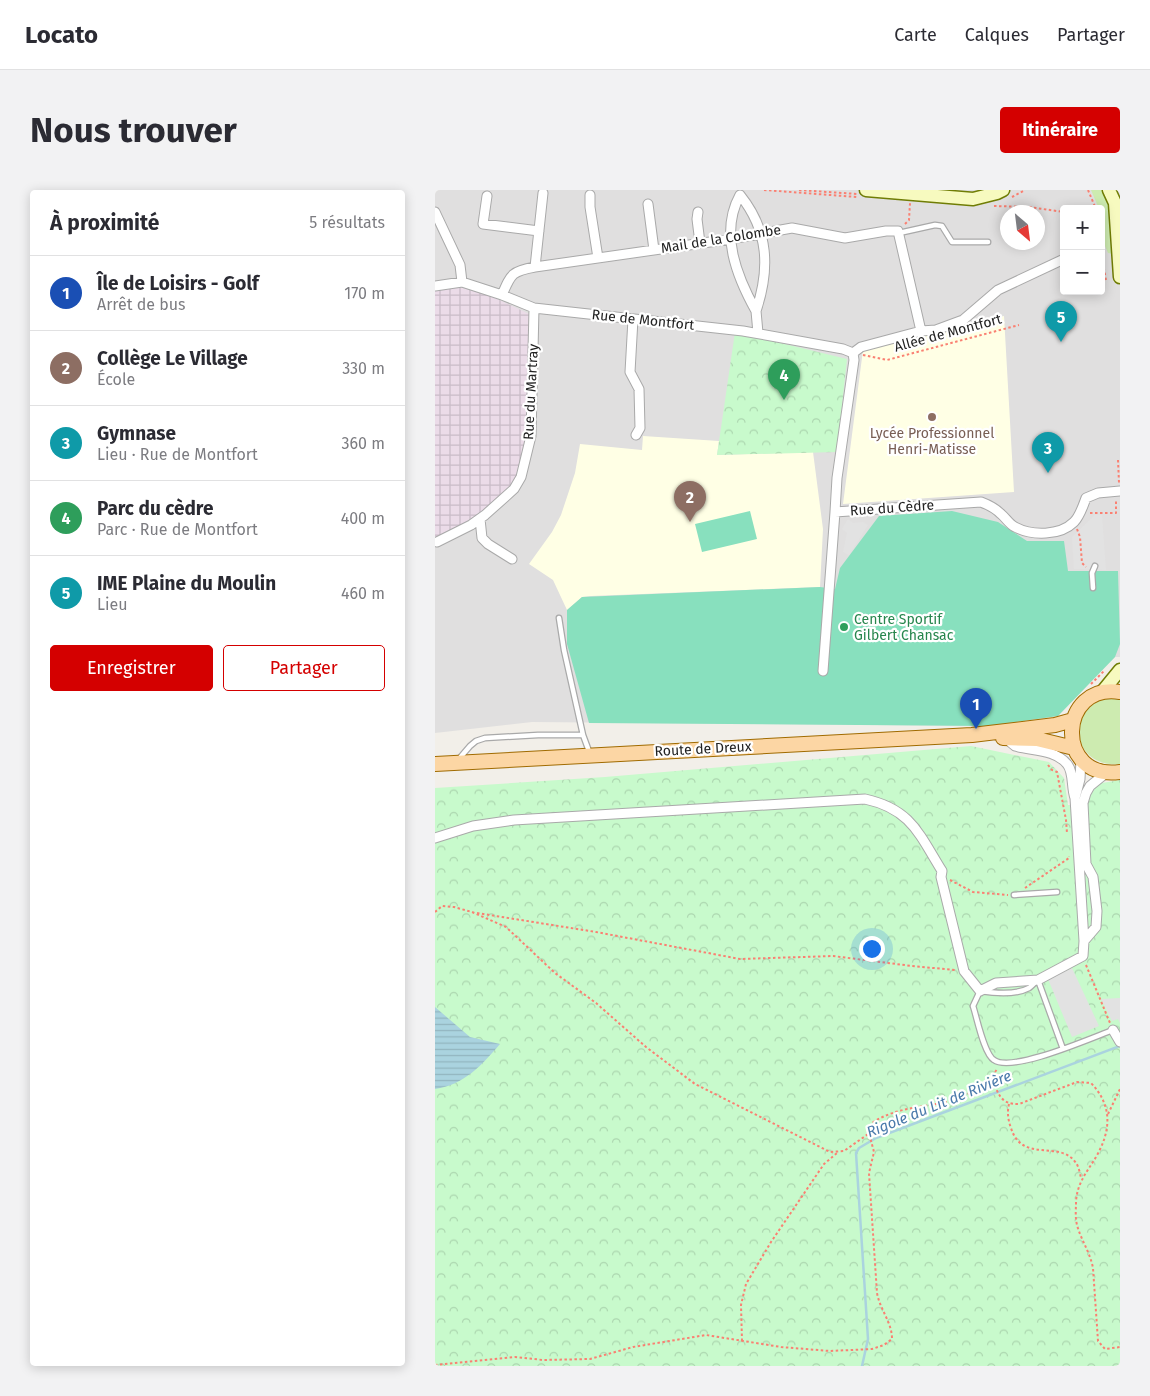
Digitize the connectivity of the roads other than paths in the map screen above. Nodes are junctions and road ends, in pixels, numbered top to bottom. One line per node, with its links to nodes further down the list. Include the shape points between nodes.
1 (866, 190): 2 (main road, via 973,198)
2 (1003, 190)
3 (1109, 190): 17 (main road, via 1115,203)
4 (1117, 190): 8 (main road)
5 (543, 193): 13 (street)
6 (740, 193): 15 (street, via 756,218); 16 (street, via 732,216)
7 (590, 195): 21 (street)
8 (1120, 195)
9 (487, 196): 13 (street, via 483,224)
10 (648, 204): 20 (street)
11 (435, 212): 25 (street, via 461,265)
12 (698, 212): 19 (street)
13 (539, 231): 23 (street)
14 (899, 232): 15 (street, Mail de la Colombe, via 886,230 845,238 792,228); 18 (lane, via 935,225 942,226 953,242); 31 (street)
15 (761, 233): 16 (street, Mail de la Colombe); 29 (street, via 766,274)
16 (731, 239): 19 (street, Mail de la Colombe); 29 (street, via 737,270)
17 (1119, 239): 24 (main road)
18 (988, 242)
19 (700, 244): 20 (street, Mail de la Colombe)
20 (654, 250): 21 (street, Mail de la Colombe)
21 (598, 258): 23 (street, Mail de la Colombe)
22 (1060, 261): 31 (street, via 998,290 963,320)
23 (535, 267): 27 (street, Mail de la Colombe, via 515,272)
24 (1120, 277)
25 (461, 282): 26 (street, Rue de Montfort); 27 (street, Rue de Montfort)
26 (435, 286)
27 (502, 295): 28 (street, Rue de Montfort)
28 (534, 308): 30 (street, Rue de Montfort); 37 (street, Rue du Martray, via 531,436 521,477 513,489)
29 (757, 311): 32 (street)
30 (633, 319): 32 (street, Rue de Montfort); 34 (street, via 631,372 639,389 640,428)
31 (921, 332): 33 (street, via 861,347)
32 (758, 333): 33 (street, Rue de Montfort)
33 (853, 353): 36 (street, Rue du Cèdre, via 855,360)
34 (636, 435)
35 (1120, 491): 36 (street, Rue du Cèdre, via 1086,498 1073,528 1039,533 1009,523 997,510 981,502)
36 (835, 512): 44 (street)
37 (480, 519): 38 (street, Rue du Martray); 39 (street, via 482,538)
38 (437, 542)
39 (512, 559)
40 (1095, 566): 41 (lane)
41 (1093, 588)
42 (559, 618): 48 (lane)
43 (1120, 670): 45 (main road)
44 (823, 671)
45 (1102, 692): 46 (main road); 47 (main road, via 1080,706)
46 (1120, 692)
47 (1073, 720): 49 (main road, Route de Dreux); 51 (main road, via 1071,738)
48 (583, 735): 52 (lane); 53 (lane, via 485,738 470,746)
49 (972, 735): 50 (main road, Route de Dreux); 52 (main road, Route de Dreux)
50 (1007, 738): 51 (main road, Route de Dreux, via 1037,739); 56 (street, via 1013,745 1063,760 1069,768)
51 (1077, 754): 55 (main road, Route de Dreux, via 1097,770); 56 (street, via 1080,779)
52 (591, 756): 53 (main road, Route de Dreux)
53 (456, 763): 54 (main road, Route de Dreux)
54 (435, 764)
55 (1113, 773): 60 (street, via 1090,786 1083,803 1086,864 1093,877 1097,911 1096,927)
56 (1075, 798): 60 (street)
57 (435, 838): 62 (street, via 473,826 513,820 865,799 882,803 901,813 911,823 942,872 964,970)
58 (1057, 892): 59 (lane)
59 (1014, 895)
60 (1084, 941): 61 (street, via 1083,956)
61 (1038, 980): 62 (street, via 996,983); 65 (lane)
62 (980, 990): 65 (lane, via 973,1006 993,1060 1014,1064)
63 (1113, 1030): 64 (street); 65 (lane)
64 (1119, 1041)
65 (1063, 1049)

